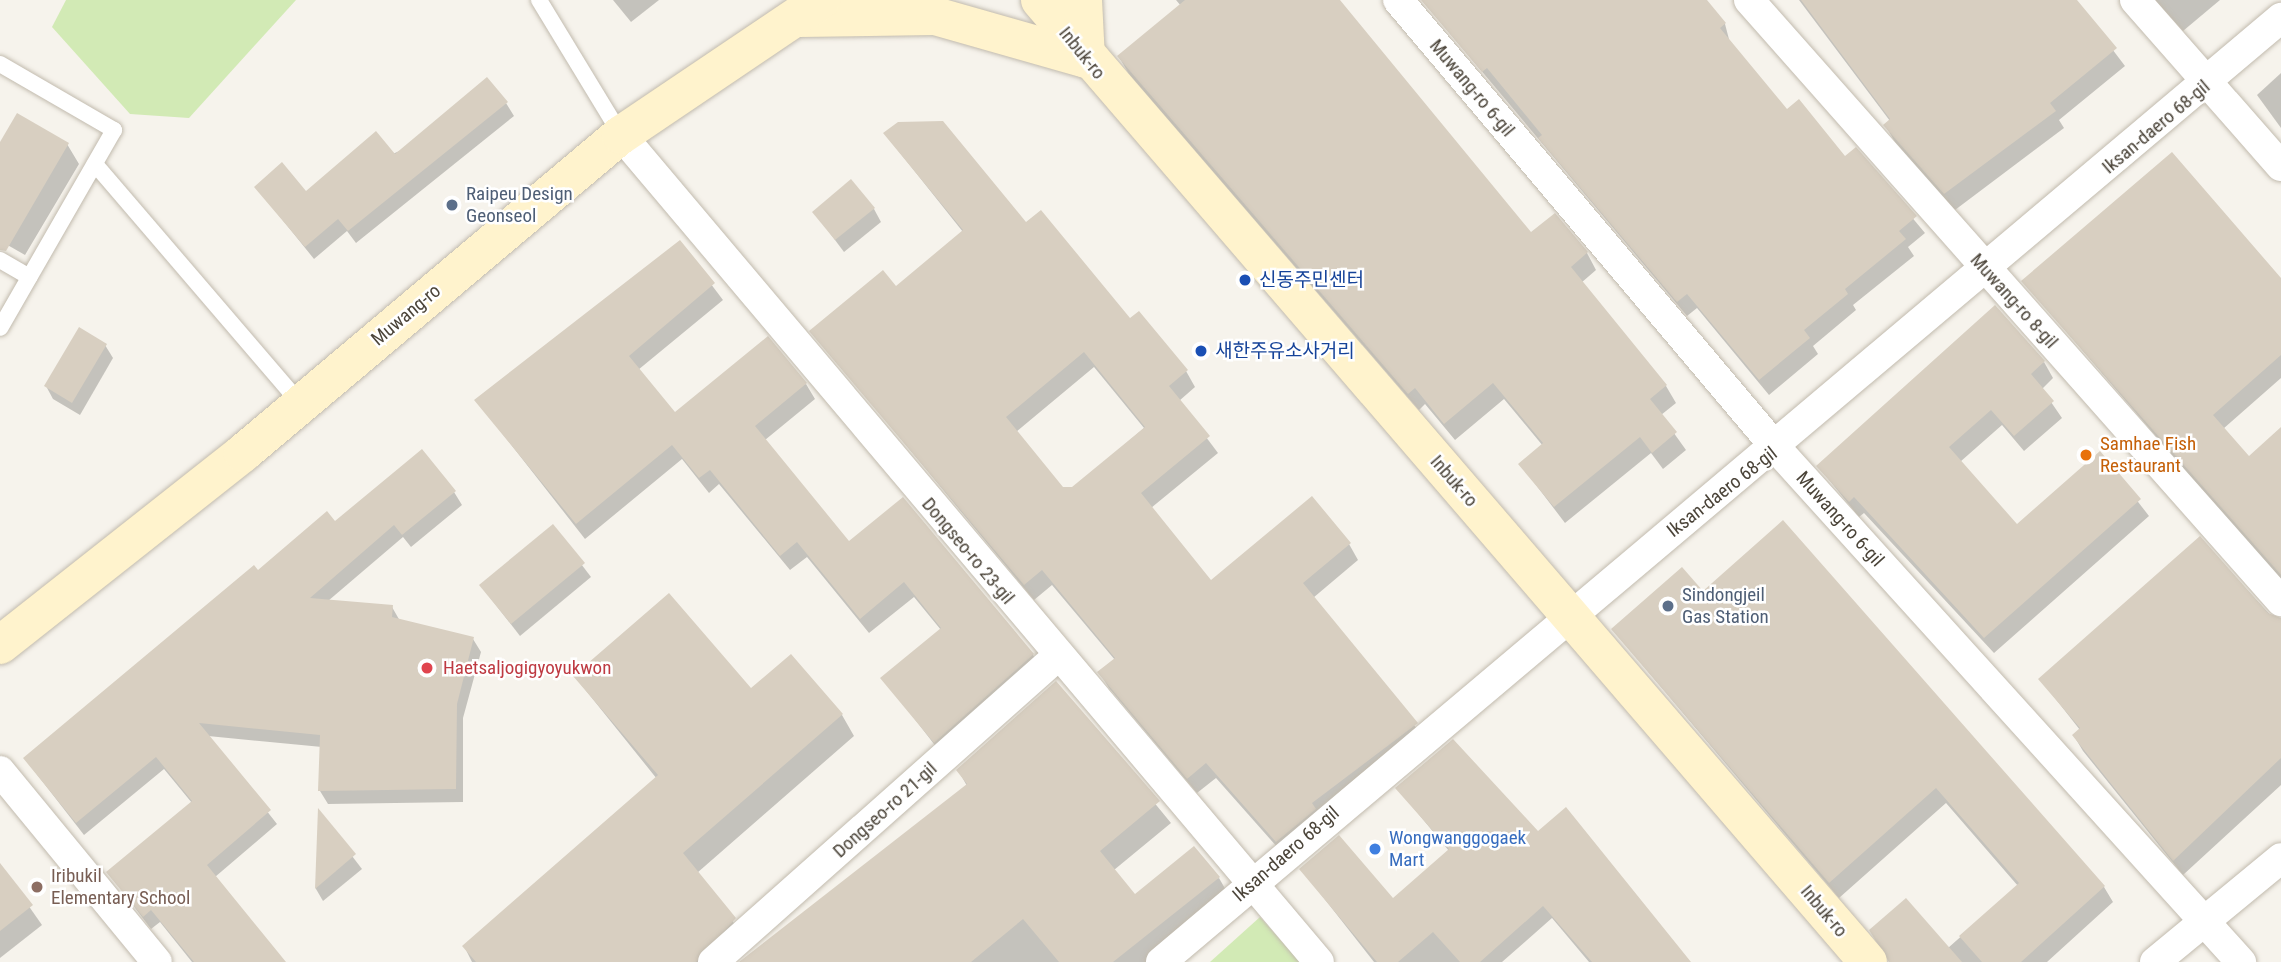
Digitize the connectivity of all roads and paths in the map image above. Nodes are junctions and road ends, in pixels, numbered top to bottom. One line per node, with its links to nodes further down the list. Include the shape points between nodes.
1 (539, 0): 12 (lane)
2 (1040, 0): 9 (street, Inbuk-ro)
3 (1083, 0): 9 (street)
4 (1398, 0): 20 (street, Muwang-ro 6-gil)
5 (1749, 0): 16 (street, Muwang-ro 8-gil)
6 (2135, 0): 11 (street)
7 (809, 6): 9 (street, via 935,16); 12 (street, Muwang-ro)
8 (2281, 18): 11 (street, Iksan-daero 68-gil)
9 (1086, 59): 22 (street, Inbuk-ro)
10 (0, 64): 13 (lane, via 114,130)
11 (2208, 83): 14 (street); 16 (street, Iksan-daero 68-gil)
12 (621, 135): 19 (street, Muwang-ro); 24 (street, Dongseo-ro 23-gil)
13 (95, 164): 17 (lane); 19 (lane)
14 (2281, 166)
15 (0, 260): 17 (lane)
16 (1987, 270): 20 (street, Iksan-daero 68-gil); 21 (street, Muwang-ro 8-gil)
17 (30, 277): 18 (lane)
18 (0, 328)
19 (301, 404): 23 (street, Muwang-ro)
20 (1777, 449): 22 (street, Iksan-daero 68-gil); 28 (street, Muwang-ro 6-gil)
21 (2281, 601)
22 (1569, 613): 27 (street, Iksan-daero 68-gil); 33 (street, Inbuk-ro)
23 (0, 645)
24 (1057, 657): 27 (street, Dongseo-ro 23-gil); 30 (street, Dongseo-ro 21-gil)
25 (0, 771): 29 (street)
26 (2281, 858): 28 (street)
27 (1252, 883): 31 (street, Iksan-daero 68-gil); 32 (street, Dongseo-ro 23-gil)
28 (2205, 920): 34 (street); 35 (street, Muwang-ro 6-gil)
29 (157, 962)
30 (713, 962)
31 (1161, 962)
32 (1319, 962)
33 (1868, 962)
34 (2155, 962)
35 (2241, 962)

